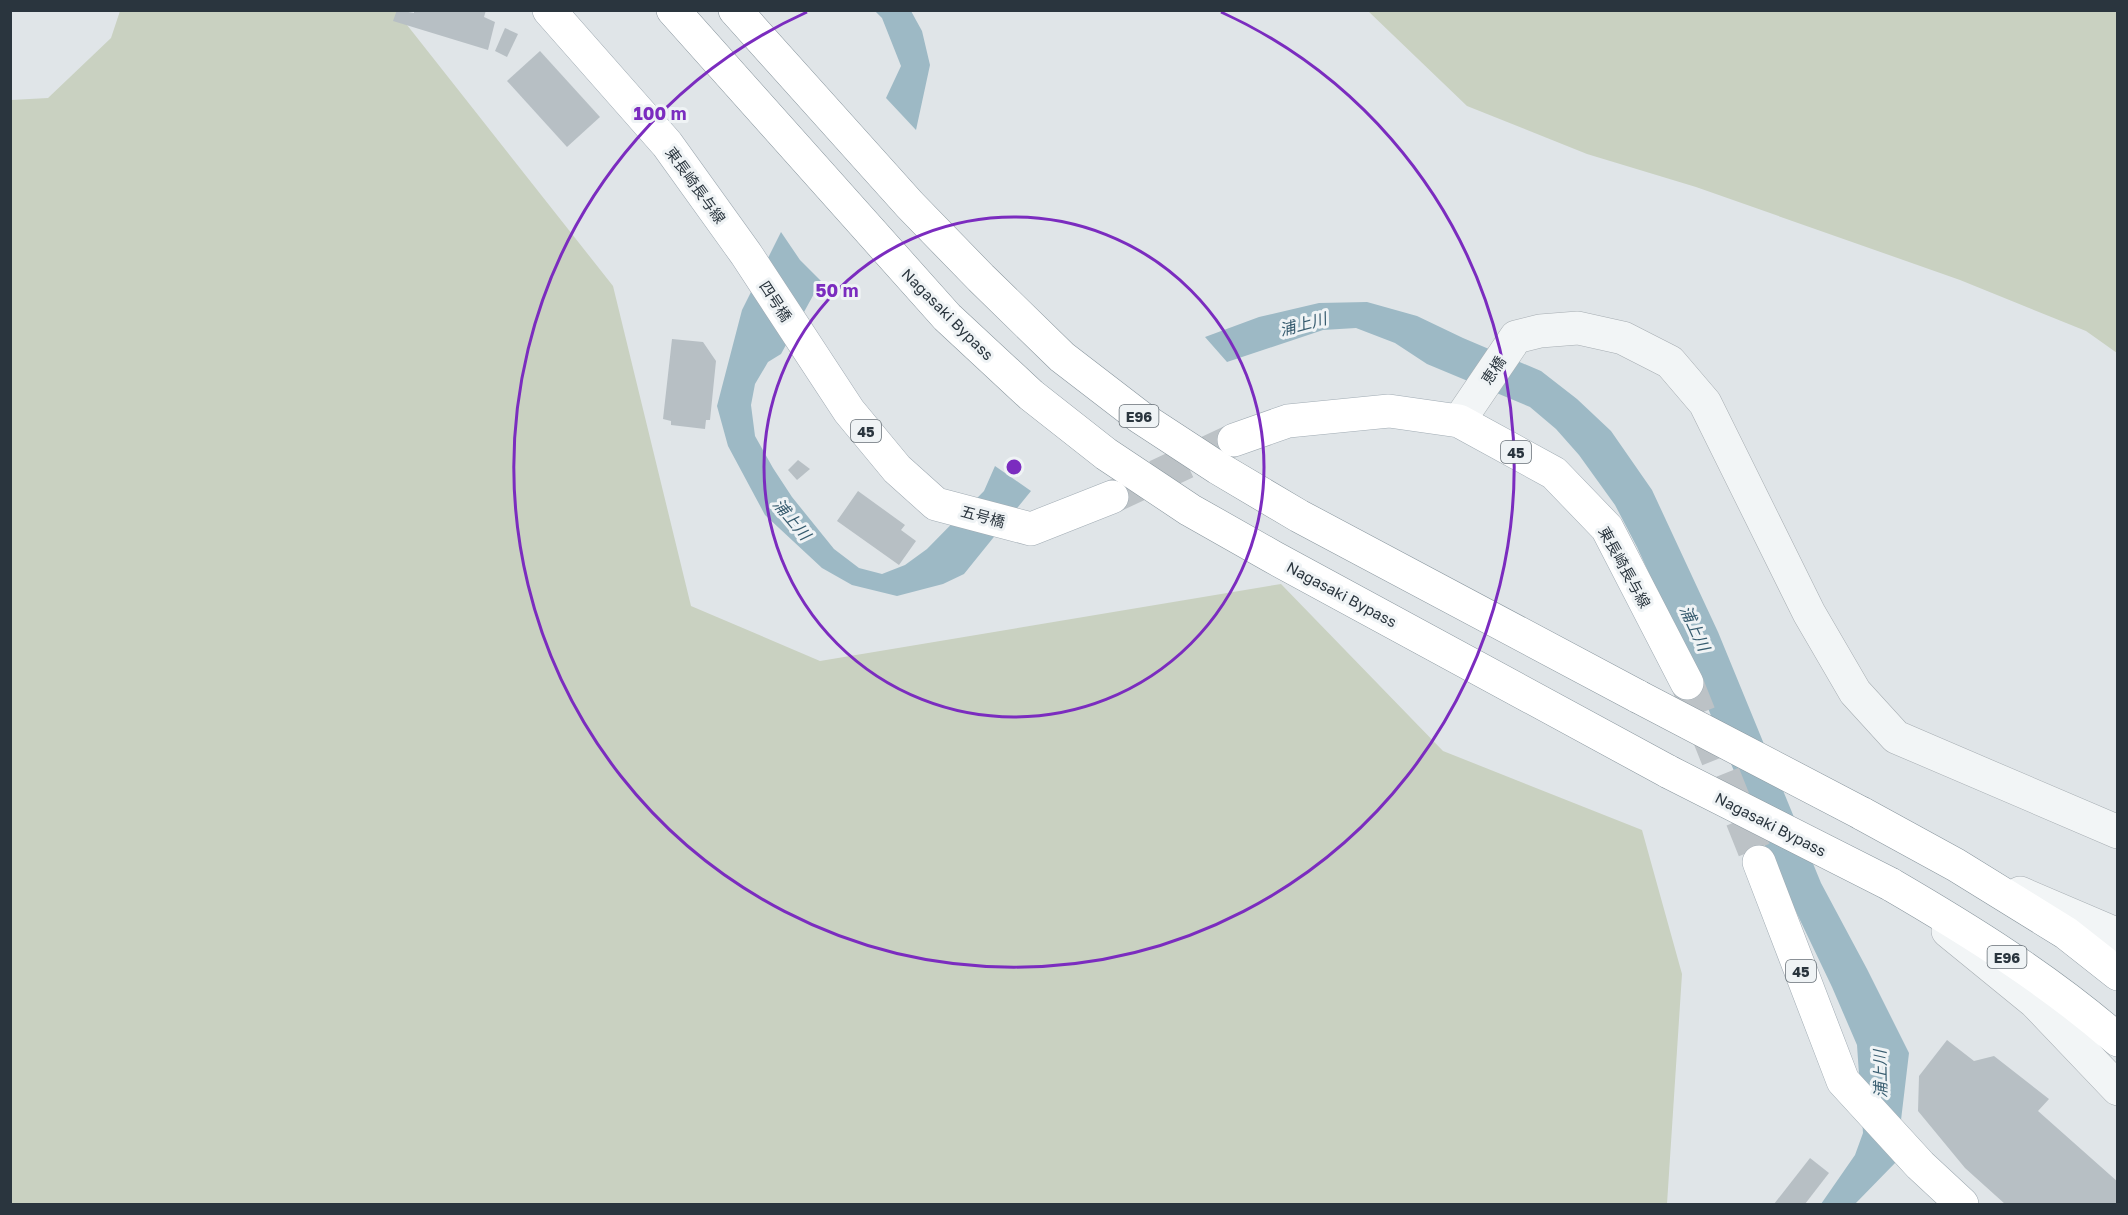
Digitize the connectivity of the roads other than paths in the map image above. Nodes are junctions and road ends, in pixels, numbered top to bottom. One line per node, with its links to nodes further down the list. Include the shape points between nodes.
1 (549, 10): 4 (main road, 東長崎長与線 / 45, via 667,144)
2 (673, 10): 13 (main road, Nagasaki Bypass / E96, bridge, via 947,317 1031,395 1106,454 1190,510 1273,557 1669,772)
3 (735, 10): 12 (main road, E96, bridge, via 981,278 1062,357 1131,411 1299,516)
4 (746, 254): 8 (main road, 四号橋 / 45, via 849,411 890,460)
5 (1465, 412): 6 (main road, 東長崎長与線 / 45, via 1389,411 1288,421); 9 (main road, 東長崎長与線 / 45, via 1554,473 1607,528); 10 (street, 恵橋, via 1516,337 1540,331 1578,328 1623,338 1670,362 1705,403 1809,613 1855,692 1896,737)
6 (1234, 440)
7 (1112, 497): 8 (main road, 五号橋 / 45, via 1031,528)
8 (936, 504)
9 (1687, 683)
10 (2117, 832)
11 (1759, 862): 18 (main road, 45, via 1843,1081 1920,1165)
12 (1956, 865): 14 (street); 15 (main road, E96, via 2066,933)
13 (1890, 884): 16 (main road, Nagasaki Bypass / E96, via 2038,977); 17 (street, via 2035,1002)
14 (2118, 935)
15 (2118, 974)
16 (2118, 1040)
17 (2118, 1089)
18 (1962, 1204)

